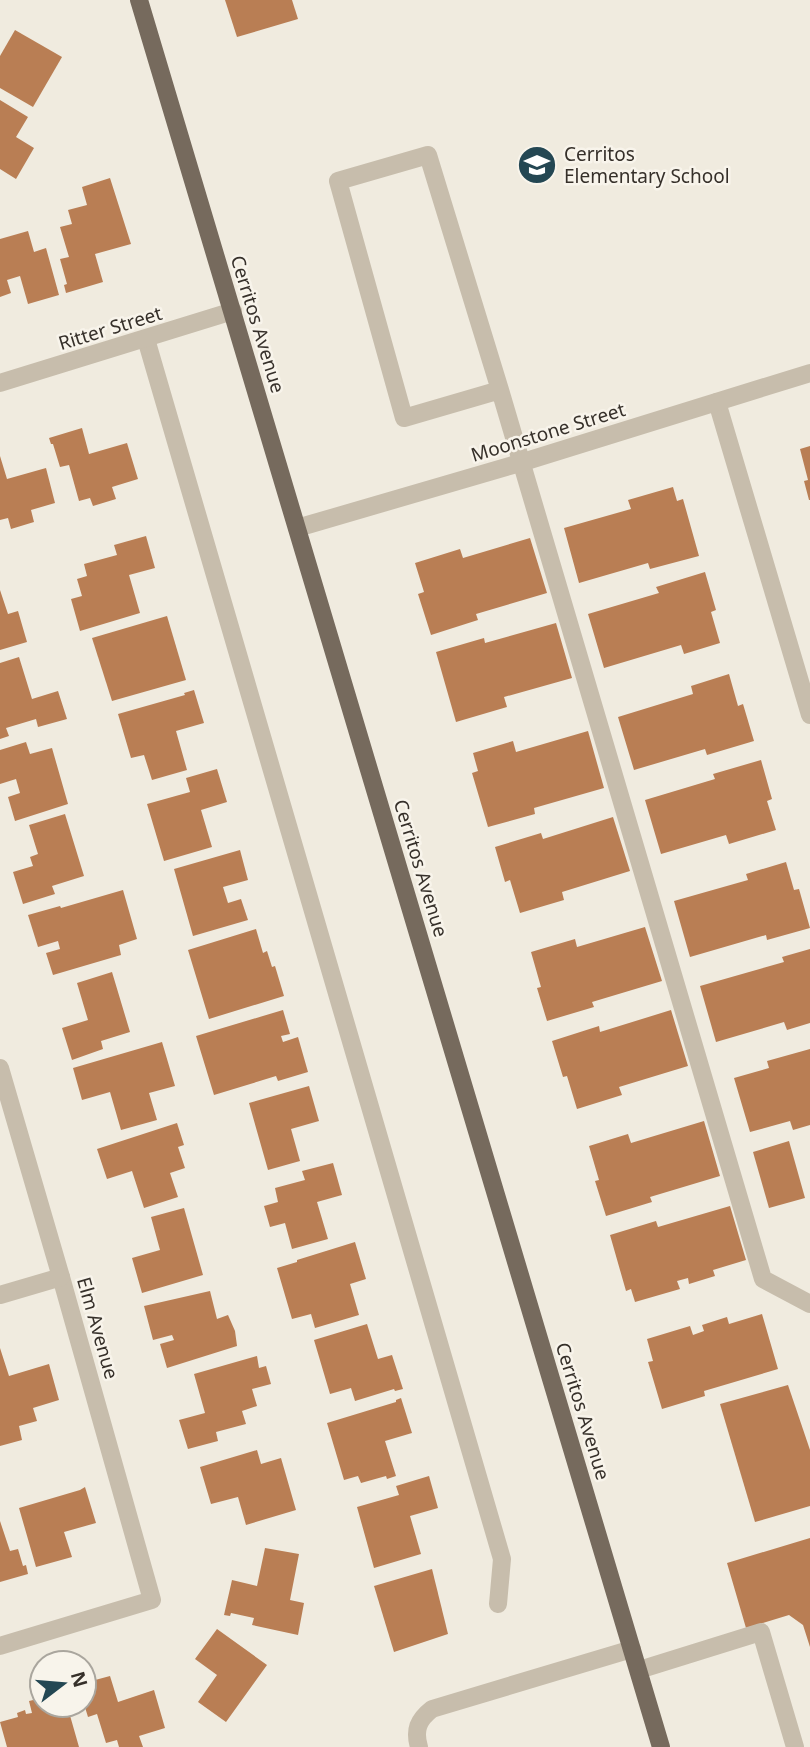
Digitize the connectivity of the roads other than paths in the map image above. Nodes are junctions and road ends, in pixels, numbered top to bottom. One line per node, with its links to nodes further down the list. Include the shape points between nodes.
1 (139, 0): 2 (main road, Cerritos Avenue)
2 (233, 311): 3 (street, Ritter Street); 9 (main road, Cerritos Avenue)
3 (146, 339): 5 (street, Ritter Street); 15 (street, via 502,1559)
4 (810, 373): 7 (street, Moonstone Street)
5 (0, 383)
6 (500, 390): 6 (street, via 428,155 338,181 404,418); 8 (street)
7 (717, 402): 8 (street, Moonstone Street); 10 (street)
8 (520, 463): 9 (street, Moonstone Street); 14 (street, via 763,1279)
9 (297, 528): 17 (main road, Cerritos Avenue)
10 (810, 715)
11 (0, 1068): 12 (street, Elm Avenue)
12 (61, 1277): 13 (street); 16 (street, Elm Avenue, via 152,1600)
13 (0, 1294)
14 (810, 1304)
15 (498, 1604)
16 (0, 1646)
17 (632, 1649): 18 (main road, Cerritos Avenue); 19 (street, via 432,1709 417,1725)
18 (639, 1670): 20 (main road, Cerritos Avenue); 21 (street, via 761,1632)
19 (419, 1747)
20 (662, 1747)
21 (795, 1747)

